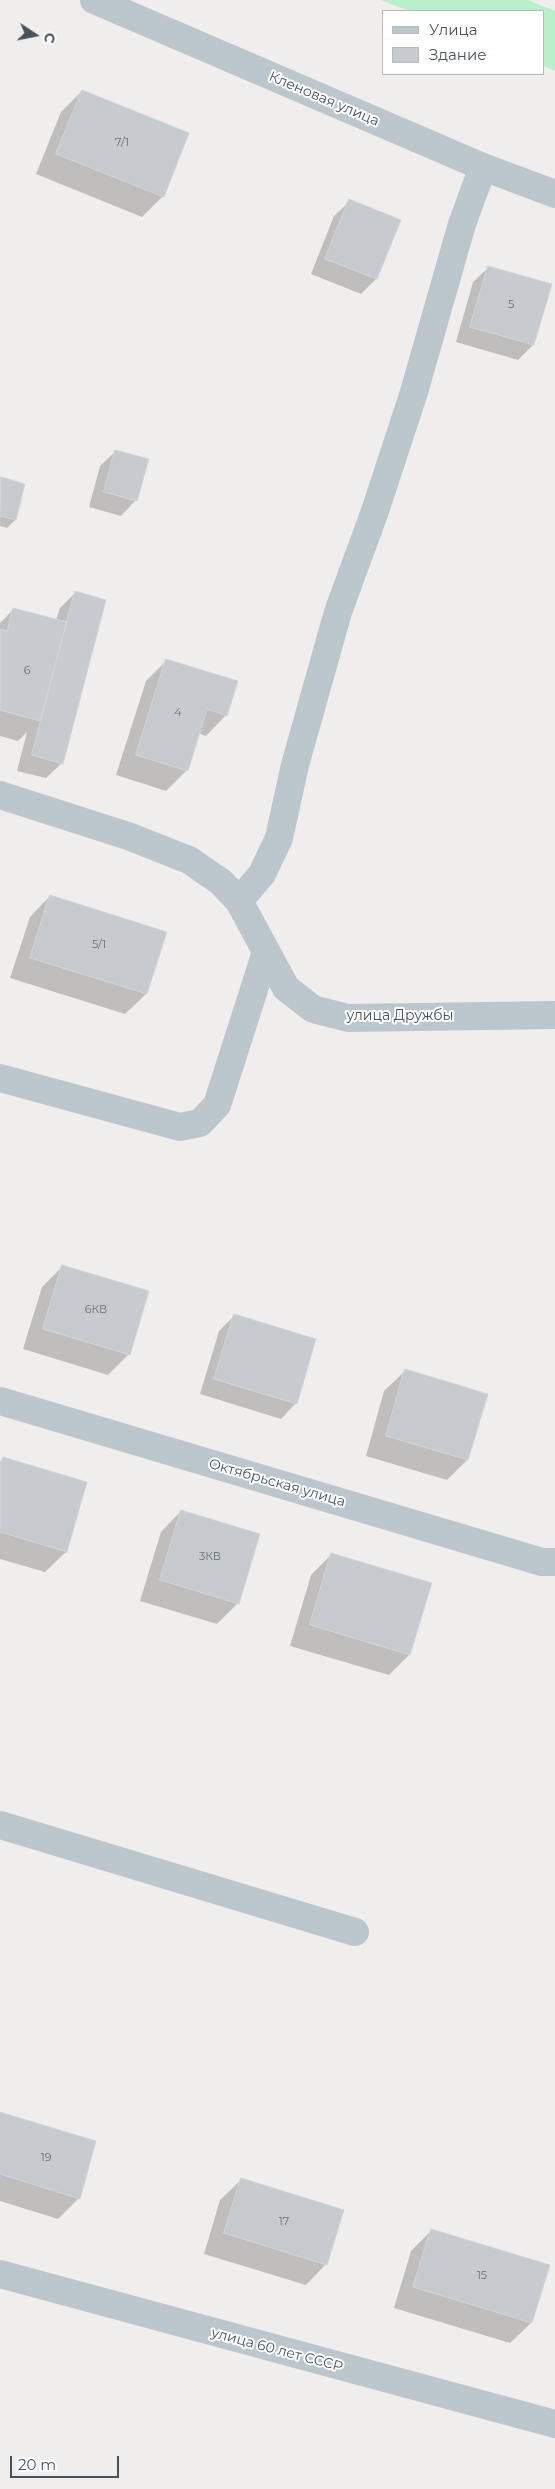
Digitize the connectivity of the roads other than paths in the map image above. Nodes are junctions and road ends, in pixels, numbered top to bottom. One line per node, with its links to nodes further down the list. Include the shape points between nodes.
1 (94, 0): 2 (street, Кленовая улица)
2 (483, 167): 3 (street, Кленовая улица); 5 (street, via 462,224 414,392 338,612 295,766 279,838 262,874)
3 (555, 194)
4 (0, 795): 5 (street, улица Дружбы, via 128,836 189,860 221,882)
5 (239, 901): 6 (street, улица Дружбы)
6 (266, 952): 7 (street, улица Дружбы, via 286,988 313,1009 348,1018); 8 (street, via 217,1105 200,1122 180,1127)
7 (555, 1015)
8 (0, 1078)
9 (0, 1401): 10 (street, Октябрьская улица, via 542,1562)
10 (555, 1562)
11 (0, 1825): 12 (street)
12 (355, 1932)
13 (0, 2274): 14 (street, улица 60 лет СССР)
14 (555, 2424)

